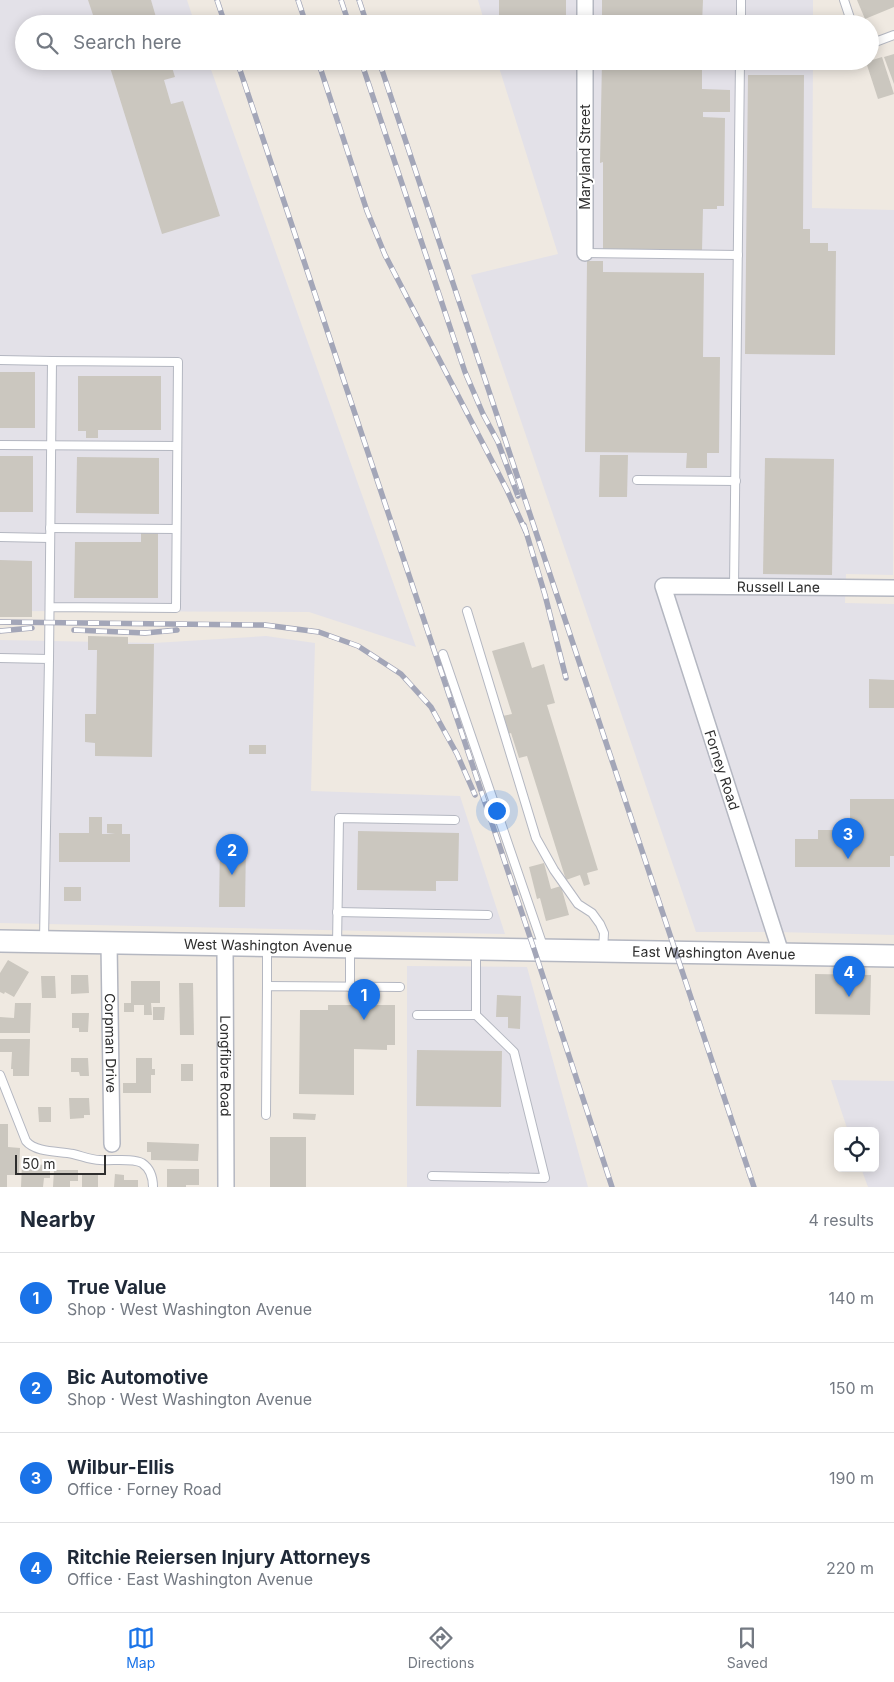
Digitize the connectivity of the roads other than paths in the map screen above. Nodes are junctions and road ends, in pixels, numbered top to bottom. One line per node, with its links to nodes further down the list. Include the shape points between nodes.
1 (585, 0): 4 (street)
2 (741, 0): 5 (lane)
3 (844, 0): 6 (lane)
4 (585, 15)
5 (741, 15)
6 (849, 15)
7 (894, 35): 8 (lane)
8 (879, 41)
9 (585, 70): 11 (street, Maryland Street)
10 (740, 70): 12 (lane)
11 (584, 253): 12 (lane)
12 (738, 255): 19 (lane)
13 (0, 360): 14 (lane)
14 (52, 360): 16 (lane); 17 (lane, via 178,362)
15 (0, 445): 16 (lane)
16 (51, 445): 17 (lane); 20 (lane)
17 (177, 446): 21 (lane)
18 (637, 480): 19 (lane)
19 (736, 481): 25 (lane)
20 (50, 528): 21 (lane); 23 (lane)
21 (176, 529): 27 (lane, via 176,608)
22 (0, 537): 23 (lane)
23 (50, 538): 27 (lane)
24 (663, 586): 25 (street, Russell Lane); 44 (street, Forney Road)
25 (734, 587): 26 (street, Russell Lane)
26 (894, 588)
27 (50, 607): 31 (lane)
28 (467, 611): 43 (lane, via 536,838 578,904 592,913 600,924 604,933)
29 (443, 654): 42 (lane)
30 (0, 658): 31 (lane)
31 (49, 659): 36 (lane)
32 (455, 820): 33 (lane, via 339,818)
33 (337, 912): 34 (lane); 40 (lane)
34 (488, 915)
35 (0, 941): 36 (main road, West Washington Avenue)
36 (44, 942): 37 (main road, West Washington Avenue)
37 (109, 943): 38 (main road, West Washington Avenue); 53 (street, Corpman Drive)
38 (225, 945): 39 (main road, West Washington Avenue); 56 (street, Longfibre Road)
39 (267, 946): 40 (main road, West Washington Avenue); 46 (lane)
40 (343, 947): 41 (main road, West Washington Avenue); 47 (lane)
41 (476, 948): 42 (main road, West Washington Avenue); 50 (lane)
42 (540, 949): 43 (main road, East Washington Avenue)
43 (603, 950): 44 (main road, East Washington Avenue)
44 (781, 953): 45 (main road, East Washington Avenue)
45 (894, 956)
46 (267, 986): 47 (lane); 52 (lane)
47 (350, 987): 48 (lane)
48 (400, 987)
49 (418, 1015): 50 (lane)
50 (476, 1015): 54 (lane, via 514,1052 545,1178)
51 (0, 1075): 55 (lane, via 29,1145 97,1160 142,1163 148,1168)
52 (266, 1115)
53 (112, 1144)
54 (432, 1176)
55 (153, 1187)
56 (226, 1187)

